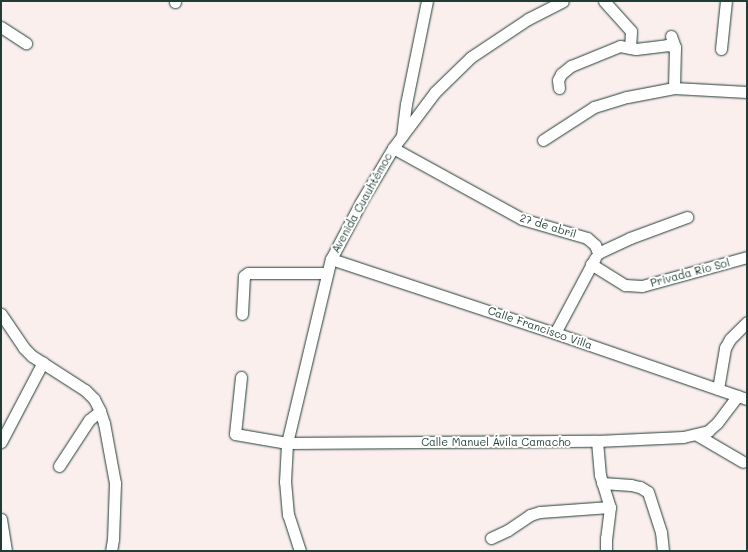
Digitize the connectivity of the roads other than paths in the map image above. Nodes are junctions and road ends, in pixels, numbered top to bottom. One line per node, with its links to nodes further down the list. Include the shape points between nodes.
1 (428, 1): 14 (street, via 406,104)
2 (563, 1): 14 (street, Avenida Cuauhtémoc, via 528,19 471,57 435,92)
3 (606, 1): 9 (street, via 631,31)
4 (726, 1): 10 (street)
5 (1, 27): 7 (street)
6 (672, 36): 8 (street)
7 (26, 43)
8 (675, 47): 9 (street, via 667,45); 12 (street)
9 (630, 48): 11 (street, via 620,46 571,66 561,74 558,80)
10 (722, 49)
11 (559, 88)
12 (674, 88): 13 (street); 15 (street, via 627,97 594,107)
13 (747, 92)
14 (402, 136): 16 (street, Avenida Cuauhtémoc)
15 (542, 140)
16 (393, 148): 18 (street, 27 de abril, via 522,220 587,238); 20 (street, Avenida Cuauhtémoc)
17 (687, 218): 18 (street, via 647,231)
18 (598, 252): 21 (street)
19 (747, 257): 21 (street, Privada Río Sol, via 642,286 625,285)
20 (331, 259): 22 (street, Avenida Cuauhtémoc); 26 (street, Calle Francisco Villa)
21 (591, 264): 26 (street)
22 (327, 273): 24 (street, via 248,273 244,276); 35 (street, Avenida Cuauhtémoc)
23 (1, 314): 27 (street, via 24,348)
24 (242, 314)
25 (747, 322): 29 (street, via 730,338 725,348)
26 (555, 332): 29 (street, Calle Francisco Villa)
27 (43, 362): 31 (street, via 85,390 94,399); 34 (street)
28 (241, 376): 35 (street, Calle Manuel Ávila Camacho, via 235,434)
29 (718, 389): 30 (street, Calle Francisco Villa)
30 (742, 398): 32 (street, Calle Manuel Ávila Camacho, via 708,431)
31 (100, 411): 37 (street, via 89,420); 43 (street, via 115,483)
32 (696, 435): 33 (street, Calle Manuel Ávila Camacho); 36 (street)
33 (597, 441): 35 (street, Calle Manuel Ávila Camacho); 38 (street, via 598,467)
34 (1, 442)
35 (287, 443): 44 (street, Avenida Cuauhtémoc, via 285,482 288,515)
36 (743, 462)
37 (59, 466)
38 (602, 483): 39 (street); 46 (street, via 631,485 648,492 661,532)
39 (610, 507): 41 (street, via 540,512 530,515); 45 (street)
40 (1, 522): 42 (street)
41 (491, 538)
42 (6, 551)
43 (111, 551)
44 (300, 551)
45 (606, 551)
46 (663, 551)

